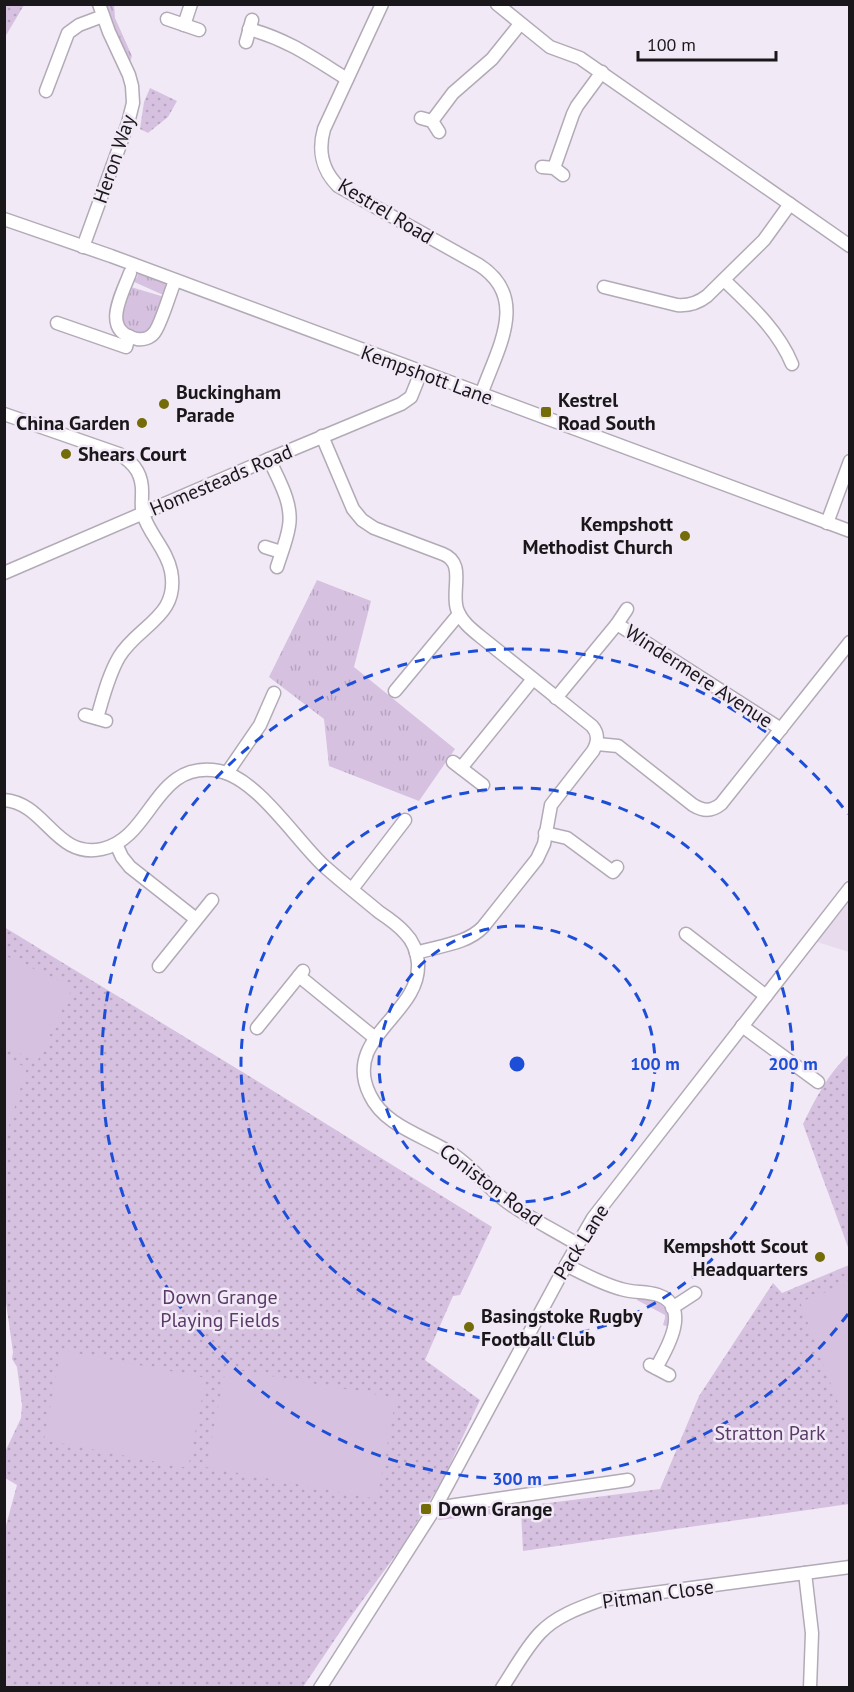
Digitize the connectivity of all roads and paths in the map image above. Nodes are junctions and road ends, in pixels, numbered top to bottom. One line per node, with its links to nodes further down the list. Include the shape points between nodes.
1 (191, 4): 7 (street)
2 (382, 4): 13 (street, Kestrel Road)
3 (497, 4): 6 (street)
4 (101, 10): 12 (street, via 68,33); 19 (street, Heron Way, via 131,80 133,103)
5 (166, 19): 7 (street)
6 (520, 24): 11 (street, via 550,47 574,54); 15 (street, via 486,66 426,119)
7 (184, 25): 8 (street)
8 (199, 30)
9 (249, 30): 13 (street, via 286,42)
10 (38, 72): 12 (street)
11 (602, 72): 16 (street, via 577,106); 17 (street)
12 (51, 77): 14 (street)
13 (347, 79): 29 (street, Kestrel Road, via 321,144 322,160 334,182 486,270 504,293 507,321)
14 (46, 91)
15 (439, 132)
16 (553, 170)
17 (790, 204): 20 (street); 22 (street, via 764,240)
18 (4, 219): 19 (street, Kempshott Lane)
19 (83, 246): 23 (street, Kempshott Lane)
20 (849, 246)
21 (130, 273): 26 (street, via 115,316 118,328)
22 (724, 280): 24 (street, via 702,300 687,305); 27 (street)
23 (175, 281): 26 (street, via 150,337); 28 (street, Kempshott Lane)
24 (602, 287)
25 (57, 323): 26 (street, via 126,347)
26 (129, 336)
27 (793, 356)
28 (421, 372): 29 (street, Kempshott Lane); 31 (street, Homesteads Road, via 406,402)
29 (481, 395): 35 (street, Kempshott Lane)
30 (4, 414): 34 (street, via 119,454 133,463 142,483)
31 (322, 436): 32 (street, Homesteads Road); 42 (street, via 359,518 453,561)
32 (268, 459): 34 (street, Homesteads Road); 38 (street, via 289,509 289,529)
33 (849, 461): 35 (street)
34 (143, 514): 40 (street, Homesteads Road); 49 (street, via 169,562 172,592 163,613 119,658)
35 (827, 523): 36 (street, Kempshott Lane)
36 (849, 531)
37 (265, 547): 38 (street)
38 (281, 552): 39 (street)
39 (277, 567)
40 (4, 573)
41 (627, 609): 43 (street, Windermere Avenue)
42 (459, 614): 45 (street, via 467,626); 46 (street)
43 (617, 624): 48 (street, Windermere Avenue); 50 (street, Windermere Avenue)
44 (849, 642): 50 (street, Windermere Avenue)
45 (533, 679): 48 (street); 53 (street, via 457,765)
46 (395, 692)
47 (268, 697): 52 (street, via 261,725)
48 (556, 698): 51 (street, via 592,726)
49 (96, 718)
50 (781, 729): 51 (street, Windermere Avenue, via 721,804 709,810 693,805 618,746)
51 (597, 744): 56 (street, via 554,800)
52 (227, 773): 57 (street, via 195,771 178,777); 60 (street, via 255,793 323,866)
53 (483, 785)
54 (4, 800): 57 (street, via 27,807 70,845 93,850)
55 (406, 820): 60 (street)
56 (545, 833): 58 (street, via 567,838 613,872); 64 (street, via 537,859 478,933)
57 (116, 844): 62 (street, via 130,867)
58 (617, 867)
59 (849, 888): 66 (street, Pack Lane)
60 (352, 890): 64 (street, via 405,932)
61 (212, 900): 62 (street)
62 (196, 918): 65 (street)
63 (686, 934): 66 (street)
64 (416, 953): 69 (street, Coniston Road, via 417,972 412,990)
65 (162, 959)
66 (765, 996): 67 (street, Pack Lane)
67 (742, 1026): 70 (street); 71 (street, Pack Lane, via 608,1198)
68 (257, 1028): 69 (street, via 301,973)
69 (375, 1038): 71 (street, Coniston Road, via 364,1070 367,1089 377,1106 404,1128 456,1156 508,1203)
70 (818, 1082)
71 (577, 1245): 72 (street, Pack Lane)
72 (566, 1265): 74 (street, via 616,1288 660,1296); 77 (street, Pack Lane)
73 (695, 1293): 74 (street)
74 (672, 1308): 75 (street, via 672,1337 653,1366)
75 (669, 1375)
76 (628, 1480): 77 (street)
77 (435, 1508): 80 (street, Pack Lane)
78 (849, 1567): 79 (street, Pitman Close)
79 (805, 1573): 81 (street, Pitman Close, via 601,1600 578,1608 539,1634); 82 (street, via 812,1634)
80 (320, 1688)
81 (502, 1688)
82 (810, 1688)

